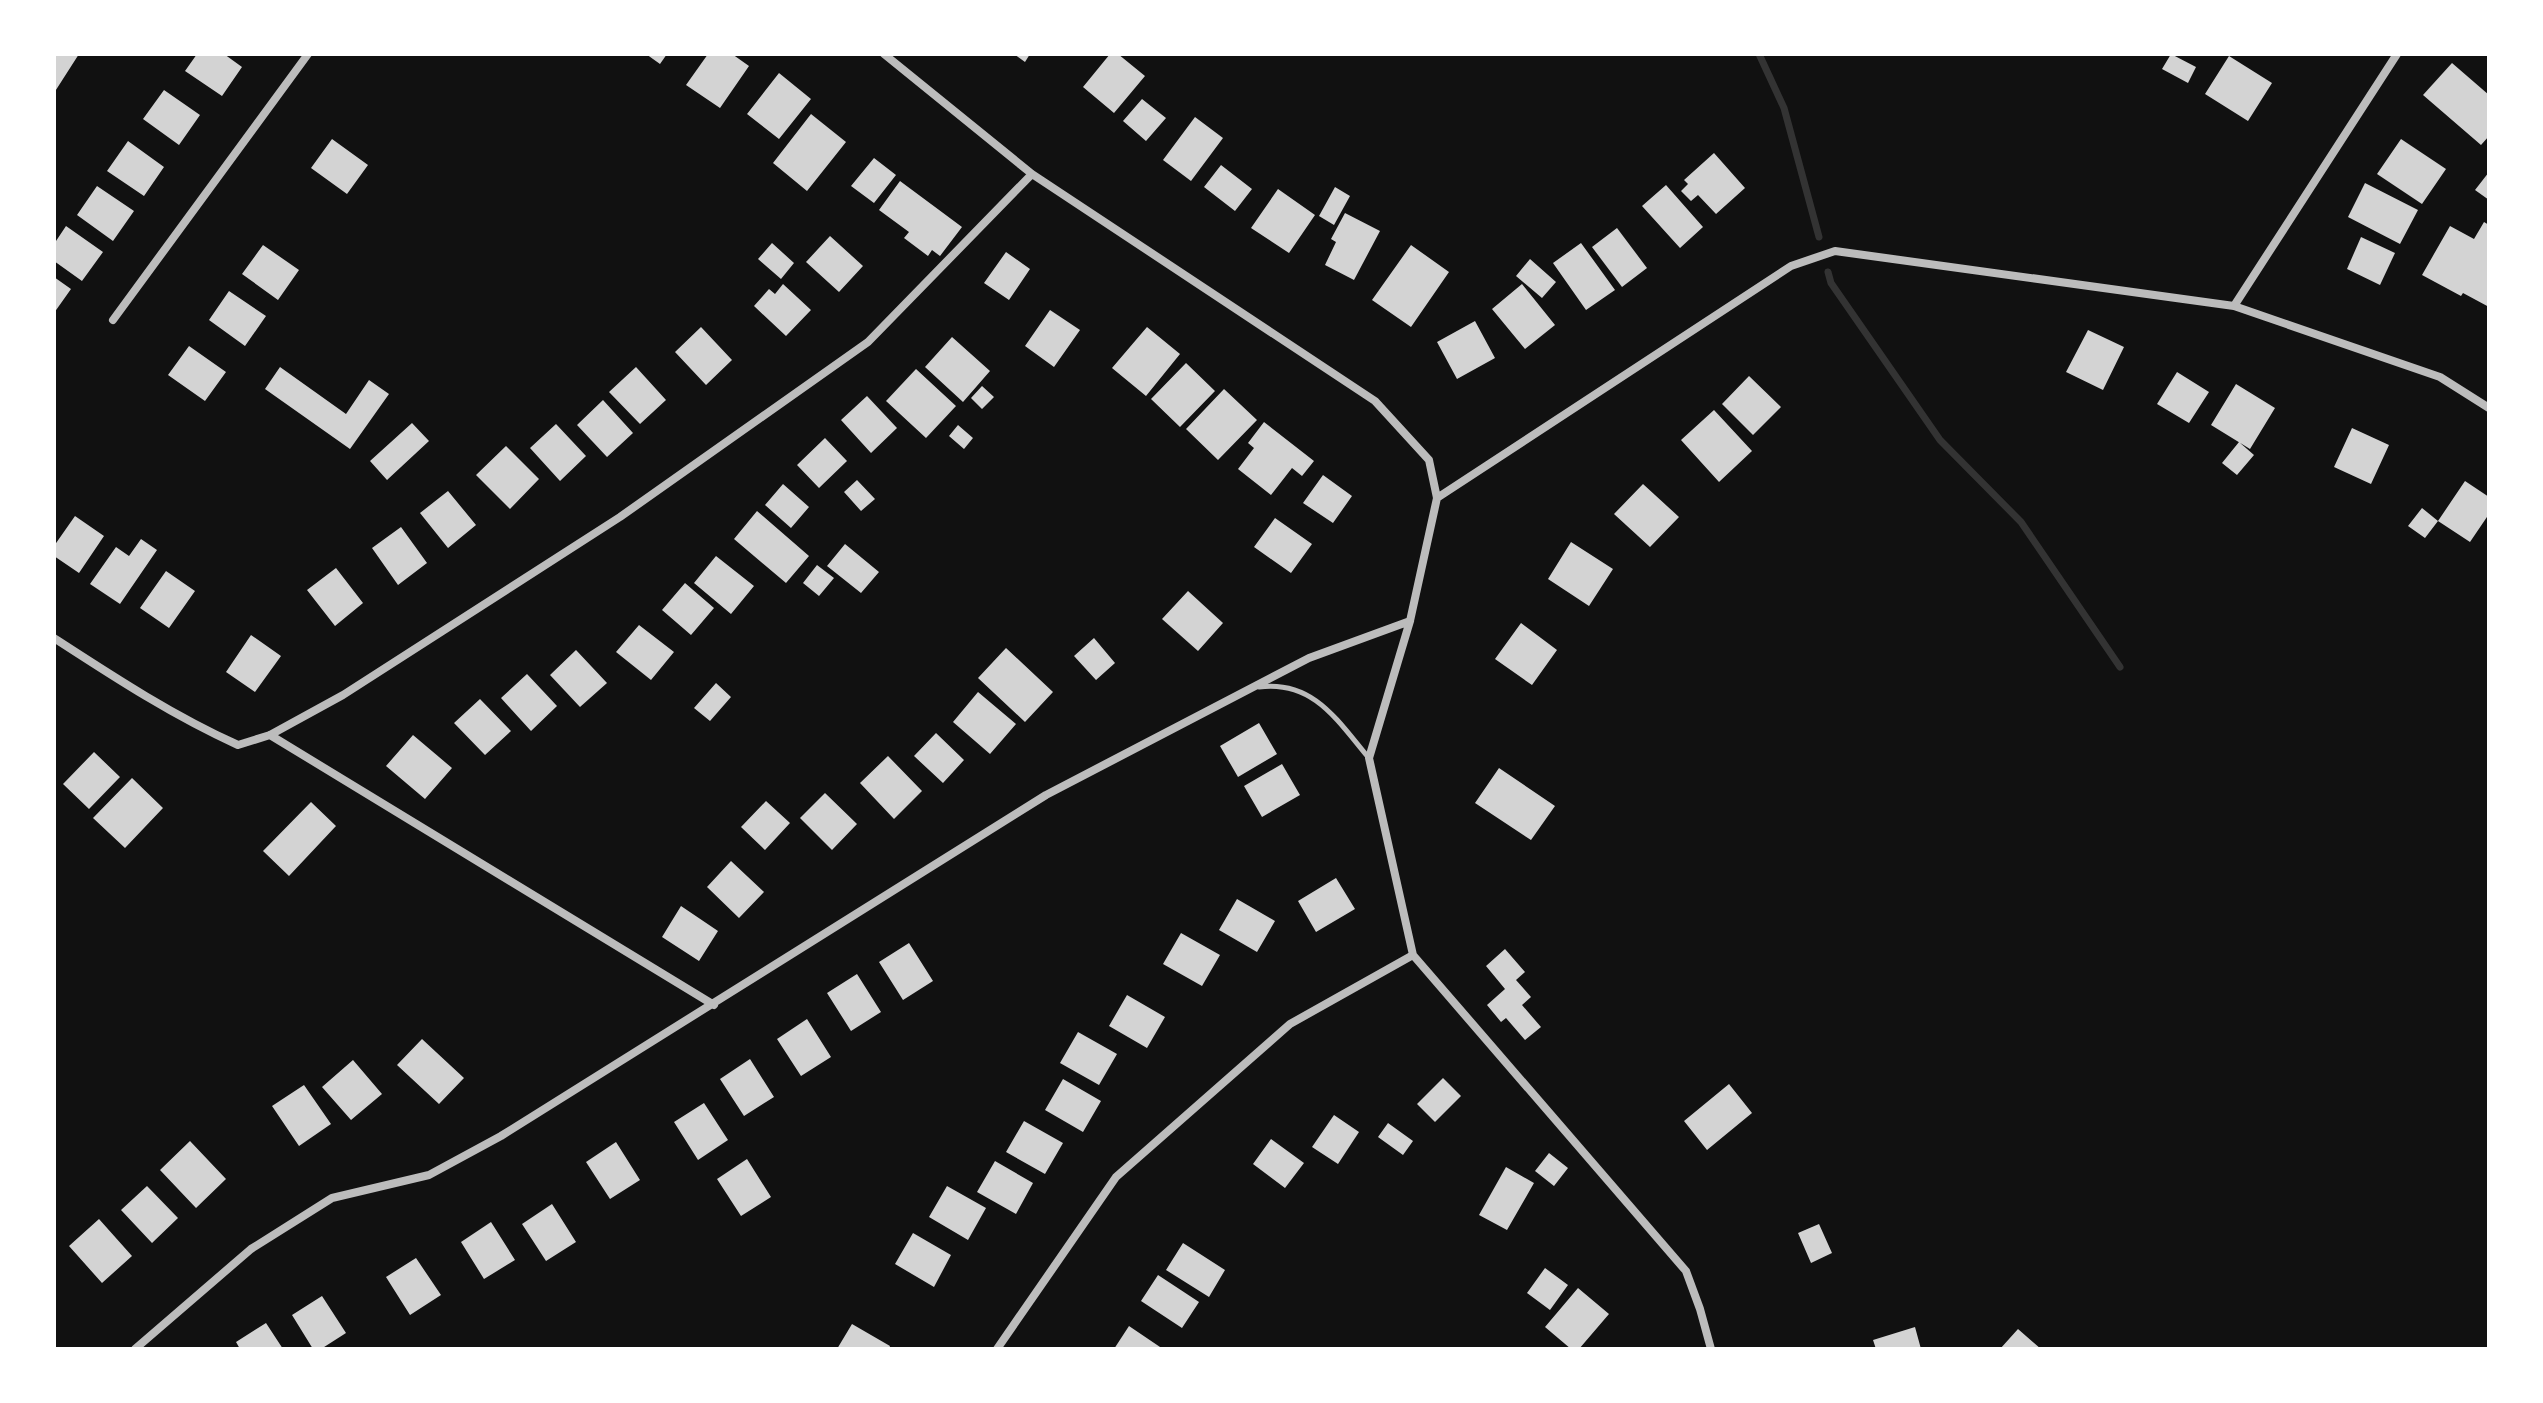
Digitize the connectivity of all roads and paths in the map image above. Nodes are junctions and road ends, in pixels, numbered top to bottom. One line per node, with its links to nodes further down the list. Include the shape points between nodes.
1 (308, 54): 6 (street)
2 (884, 54): 4 (street)
3 (2397, 54): 5 (street)
4 (1032, 174): 8 (street, via 1375,401 1429,460); 12 (street, via 868,342 620,517 343,695)
5 (2234, 306): 7 (street, via 2440,377); 8 (street, via 1835,251 1791,266)
6 (113, 320)
7 (2489, 408)
8 (1437, 498): 9 (street)
9 (1410, 621): 11 (street, via 1309,658); 13 (street)
10 (54, 638): 12 (street, via 186,721 238,745)
11 (1253, 687): 13 (lane, via 1297,688 1339,722); 15 (street, via 1046,795)
12 (270, 735): 15 (street)
13 (1369, 758): 14 (street)
14 (1413, 955): 17 (street, via 1290,1024 1116,1177); 18 (street, via 1686,1271)
15 (714, 1005): 16 (street, via 429,1175 332,1198 251,1249)
16 (135, 1349)
17 (997, 1349)
18 (1711, 1349)

